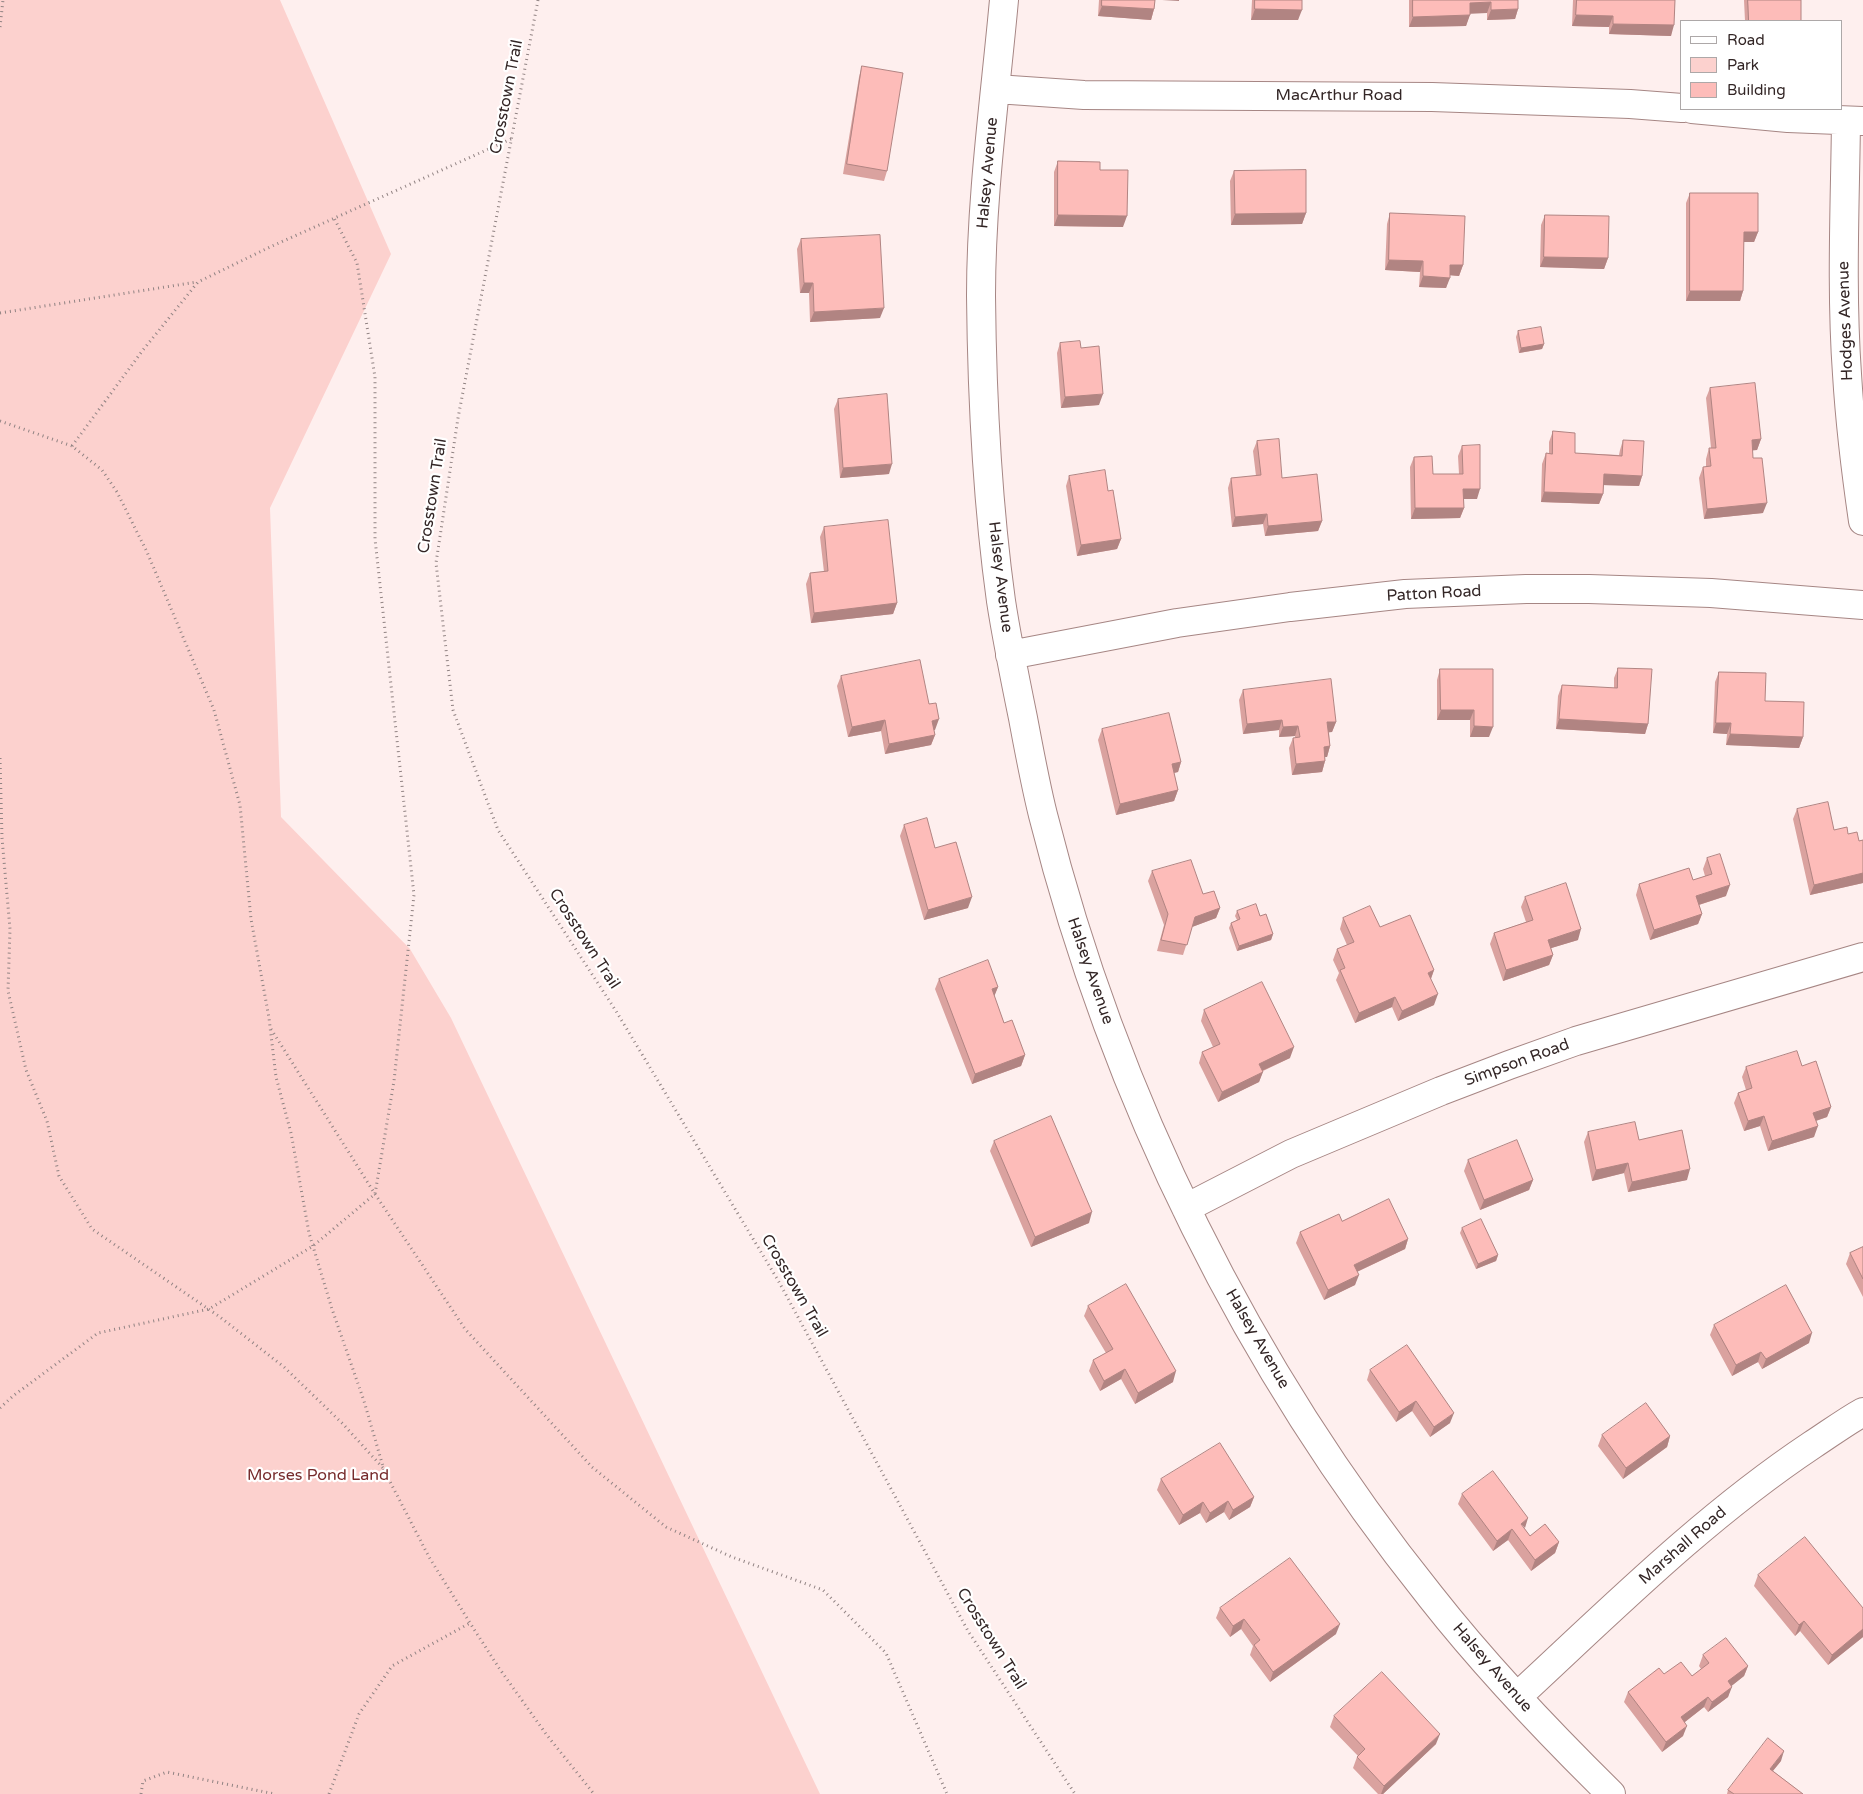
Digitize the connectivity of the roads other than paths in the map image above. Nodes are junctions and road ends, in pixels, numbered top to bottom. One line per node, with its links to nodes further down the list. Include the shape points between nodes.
1 (1004, 0): 2 (street, Halsey Avenue)
2 (996, 89): 3 (street, MacArthur Road, via 1084,95 1432,97); 8 (street, Halsey Avenue, via 985,199 981,302 988,468)
3 (1680, 108)
4 (1703, 110): 5 (street)
5 (1854, 121): 6 (street, Hodges Avenue, via 1844,260 1847,374)
6 (1863, 521)
7 (1863, 605): 8 (street, Patton Road, via 1711,593 1589,589 1405,594 1177,623)
8 (1010, 655): 10 (street, Halsey Avenue, via 1043,813 1071,916 1115,1041 1156,1144)
9 (1863, 957): 10 (street, Simpson Road, via 1610,1031 1509,1065 1291,1154)
10 (1186, 1208): 12 (street, Halsey Avenue, via 1246,1324 1356,1496 1430,1596)
11 (1863, 1412): 12 (street, Marshall Road, via 1783,1464 1715,1517)
12 (1517, 1697): 13 (street, Halsey Avenue)
13 (1611, 1794)

